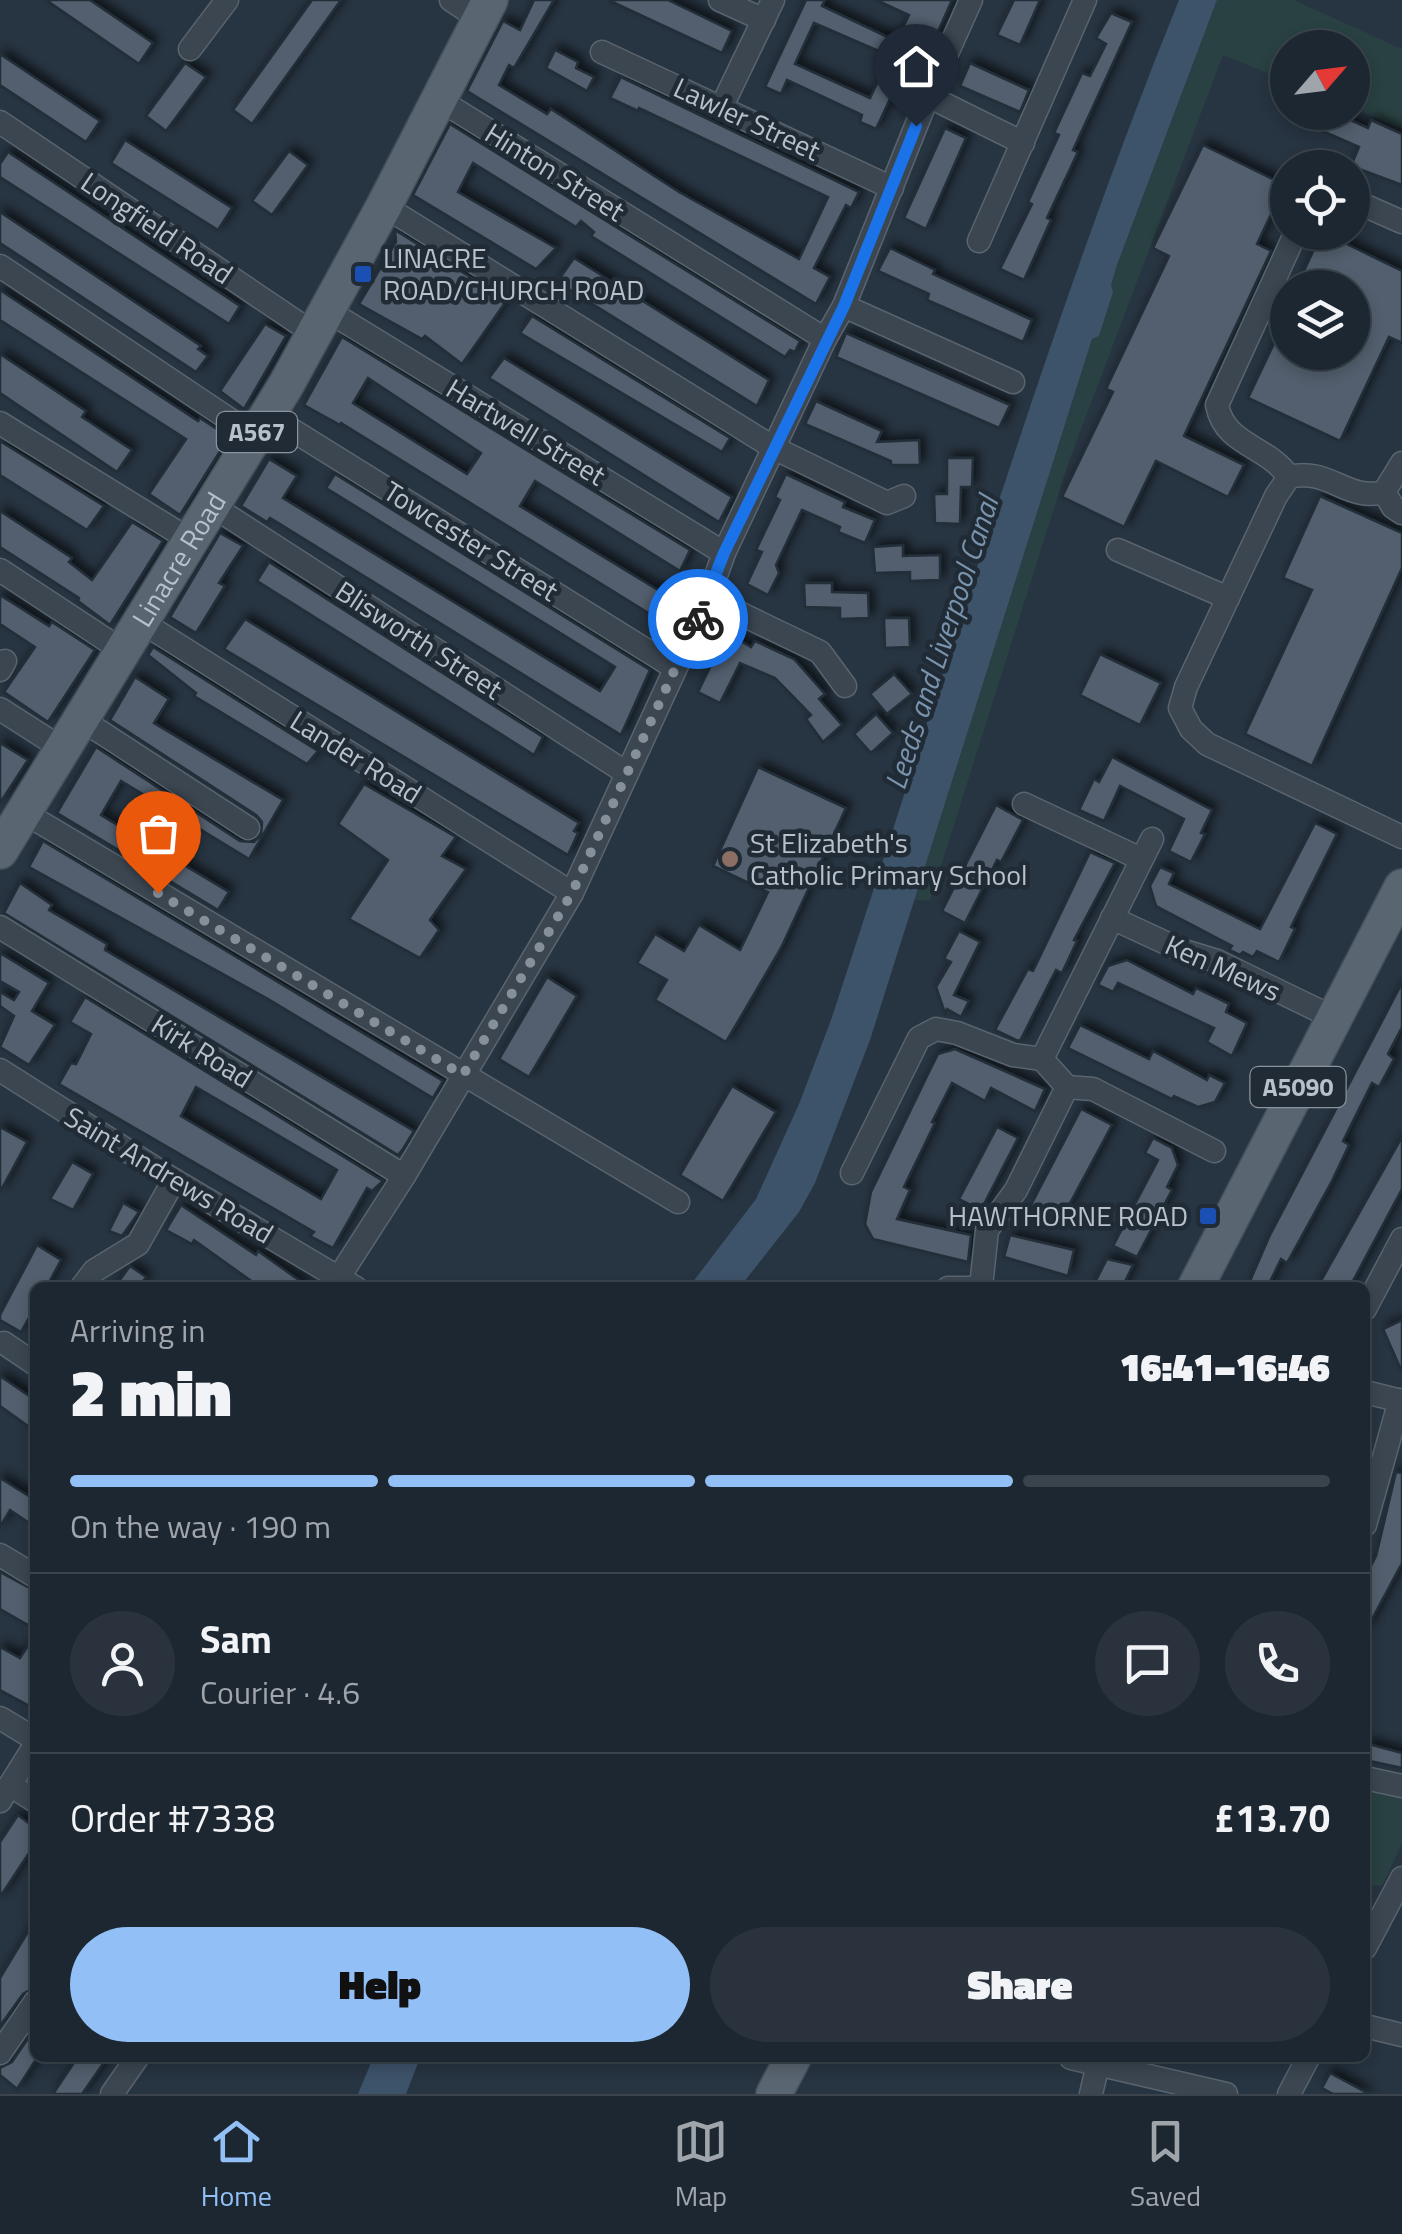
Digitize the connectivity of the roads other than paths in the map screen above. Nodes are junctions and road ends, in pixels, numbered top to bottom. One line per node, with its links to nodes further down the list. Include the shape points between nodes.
1 (227, 0): 7 (street)
2 (720, 0): 6 (street)
3 (972, 0): 9 (street)
4 (1085, 0): 13 (street)
5 (474, 6): 10 (main road, Linacre Road / A567)
6 (768, 10): 11 (street)
7 (190, 50)
8 (602, 52): 11 (street, Lawler Street)
9 (928, 96): 13 (street); 14 (street)
10 (438, 98): 15 (main road, Linacre Road / A567); 23 (street, Hinton Street)
11 (722, 106): 14 (street, Lawler Street)
12 (0, 122): 22 (street, Longfield Road)
13 (1022, 143): 18 (street)
14 (892, 188): 21 (street)
15 (384, 206): 22 (main road, Linacre Road / A567); 27 (street)
16 (1370, 208): 17 (street)
17 (1402, 222)
18 (979, 242)
19 (1288, 250): 29 (street, via 1217,405 1220,422 1278,460)
20 (0, 266): 26 (street, Towcester Street)
21 (844, 306): 23 (street); 24 (street)
22 (321, 322): 26 (main road, Linacre Road / A567); 36 (street, Hartwell Street)
23 (825, 339): 27 (street)
24 (1013, 382)
25 (0, 423): 34 (street)
26 (261, 426): 32 (main road, Linacre Road / A567); 41 (street, Towcester Street)
27 (774, 448): 31 (street, via 888,503); 36 (street)
28 (1402, 463): 30 (street)
29 (1289, 477): 30 (street, via 1309,472 1368,496); 39 (street)
30 (1384, 492): 33 (street)
31 (904, 496)
32 (214, 508): 34 (main road, Linacre Road / A567); 45 (street, Blisworth Street)
33 (1402, 513)
34 (190, 540): 40 (main road, Linacre Road / A567)
35 (1118, 550): 39 (street)
36 (724, 553): 38 (street)
37 (0, 570): 40 (street, Lander Road)
38 (708, 598): 41 (street); 42 (street, via 820,652)
39 (1228, 598): 49 (street, via 1180,708 1191,728 1207,744)
40 (131, 636): 44 (main road, Linacre Road / A567); 51 (street, Lander Road)
41 (675, 668): 45 (street)
42 (845, 686)
43 (0, 709): 44 (street)
44 (70, 733): 47 (street); 48 (main road, Linacre Road / A567)
45 (625, 772): 51 (street)
46 (1024, 804): 52 (street, via 1147,849)
47 (248, 828)
48 (8, 832): 57 (street)
49 (1402, 837)
50 (1402, 887): 54 (main road, A5090)
51 (572, 893): 57 (street)
52 (1112, 918): 54 (street, Ken Mews); 55 (street)
53 (0, 927): 61 (street, Kirk Road)
54 (1334, 1018): 69 (main road, A5090)
55 (1042, 1059): 58 (street); 60 (street, via 936,1029 919,1038)
56 (0, 1070): 62 (street, Saint Andrews Road)
57 (463, 1075): 61 (street); 63 (street)
58 (1067, 1087): 59 (street, via 1093,1089); 68 (street, via 1016,1190 987,1230)
59 (1214, 1151)
60 (852, 1172)
61 (404, 1176): 67 (street)
62 (174, 1180): 65 (street, via 138,1244); 66 (street, Saint Andrews Road)
63 (678, 1202)
64 (1402, 1240): 70 (street)
65 (86, 1282)
66 (339, 1282)
67 (343, 1282)
68 (983, 1282)
69 (1198, 1282)
70 (1370, 1300)
71 (4, 1343): 72 (street)
72 (30, 1360)
73 (1370, 1393): 74 (street)
74 (1401, 1400): 75 (street)
75 (1370, 1508)
76 (0, 1555): 77 (street)
77 (30, 1573)
78 (0, 1718): 79 (street)
79 (30, 1739)
80 (30, 1750): 83 (street)
81 (1370, 1779): 82 (street)
82 (1402, 1786)
83 (5, 1793): 84 (street)
84 (30, 1800)
85 (1402, 1878): 86 (street)
86 (1370, 1939)
87 (30, 2009): 90 (street)
88 (1370, 2027): 89 (street)
89 (1402, 2034)
90 (0, 2053)
91 (134, 2062): 95 (street)
92 (791, 2062): 96 (main road)
93 (1306, 2062): 99 (street)
94 (1107, 2063): 97 (street); 98 (street)
95 (112, 2094)
96 (774, 2094)
97 (1091, 2094)
98 (1226, 2094)
99 (1289, 2094)

